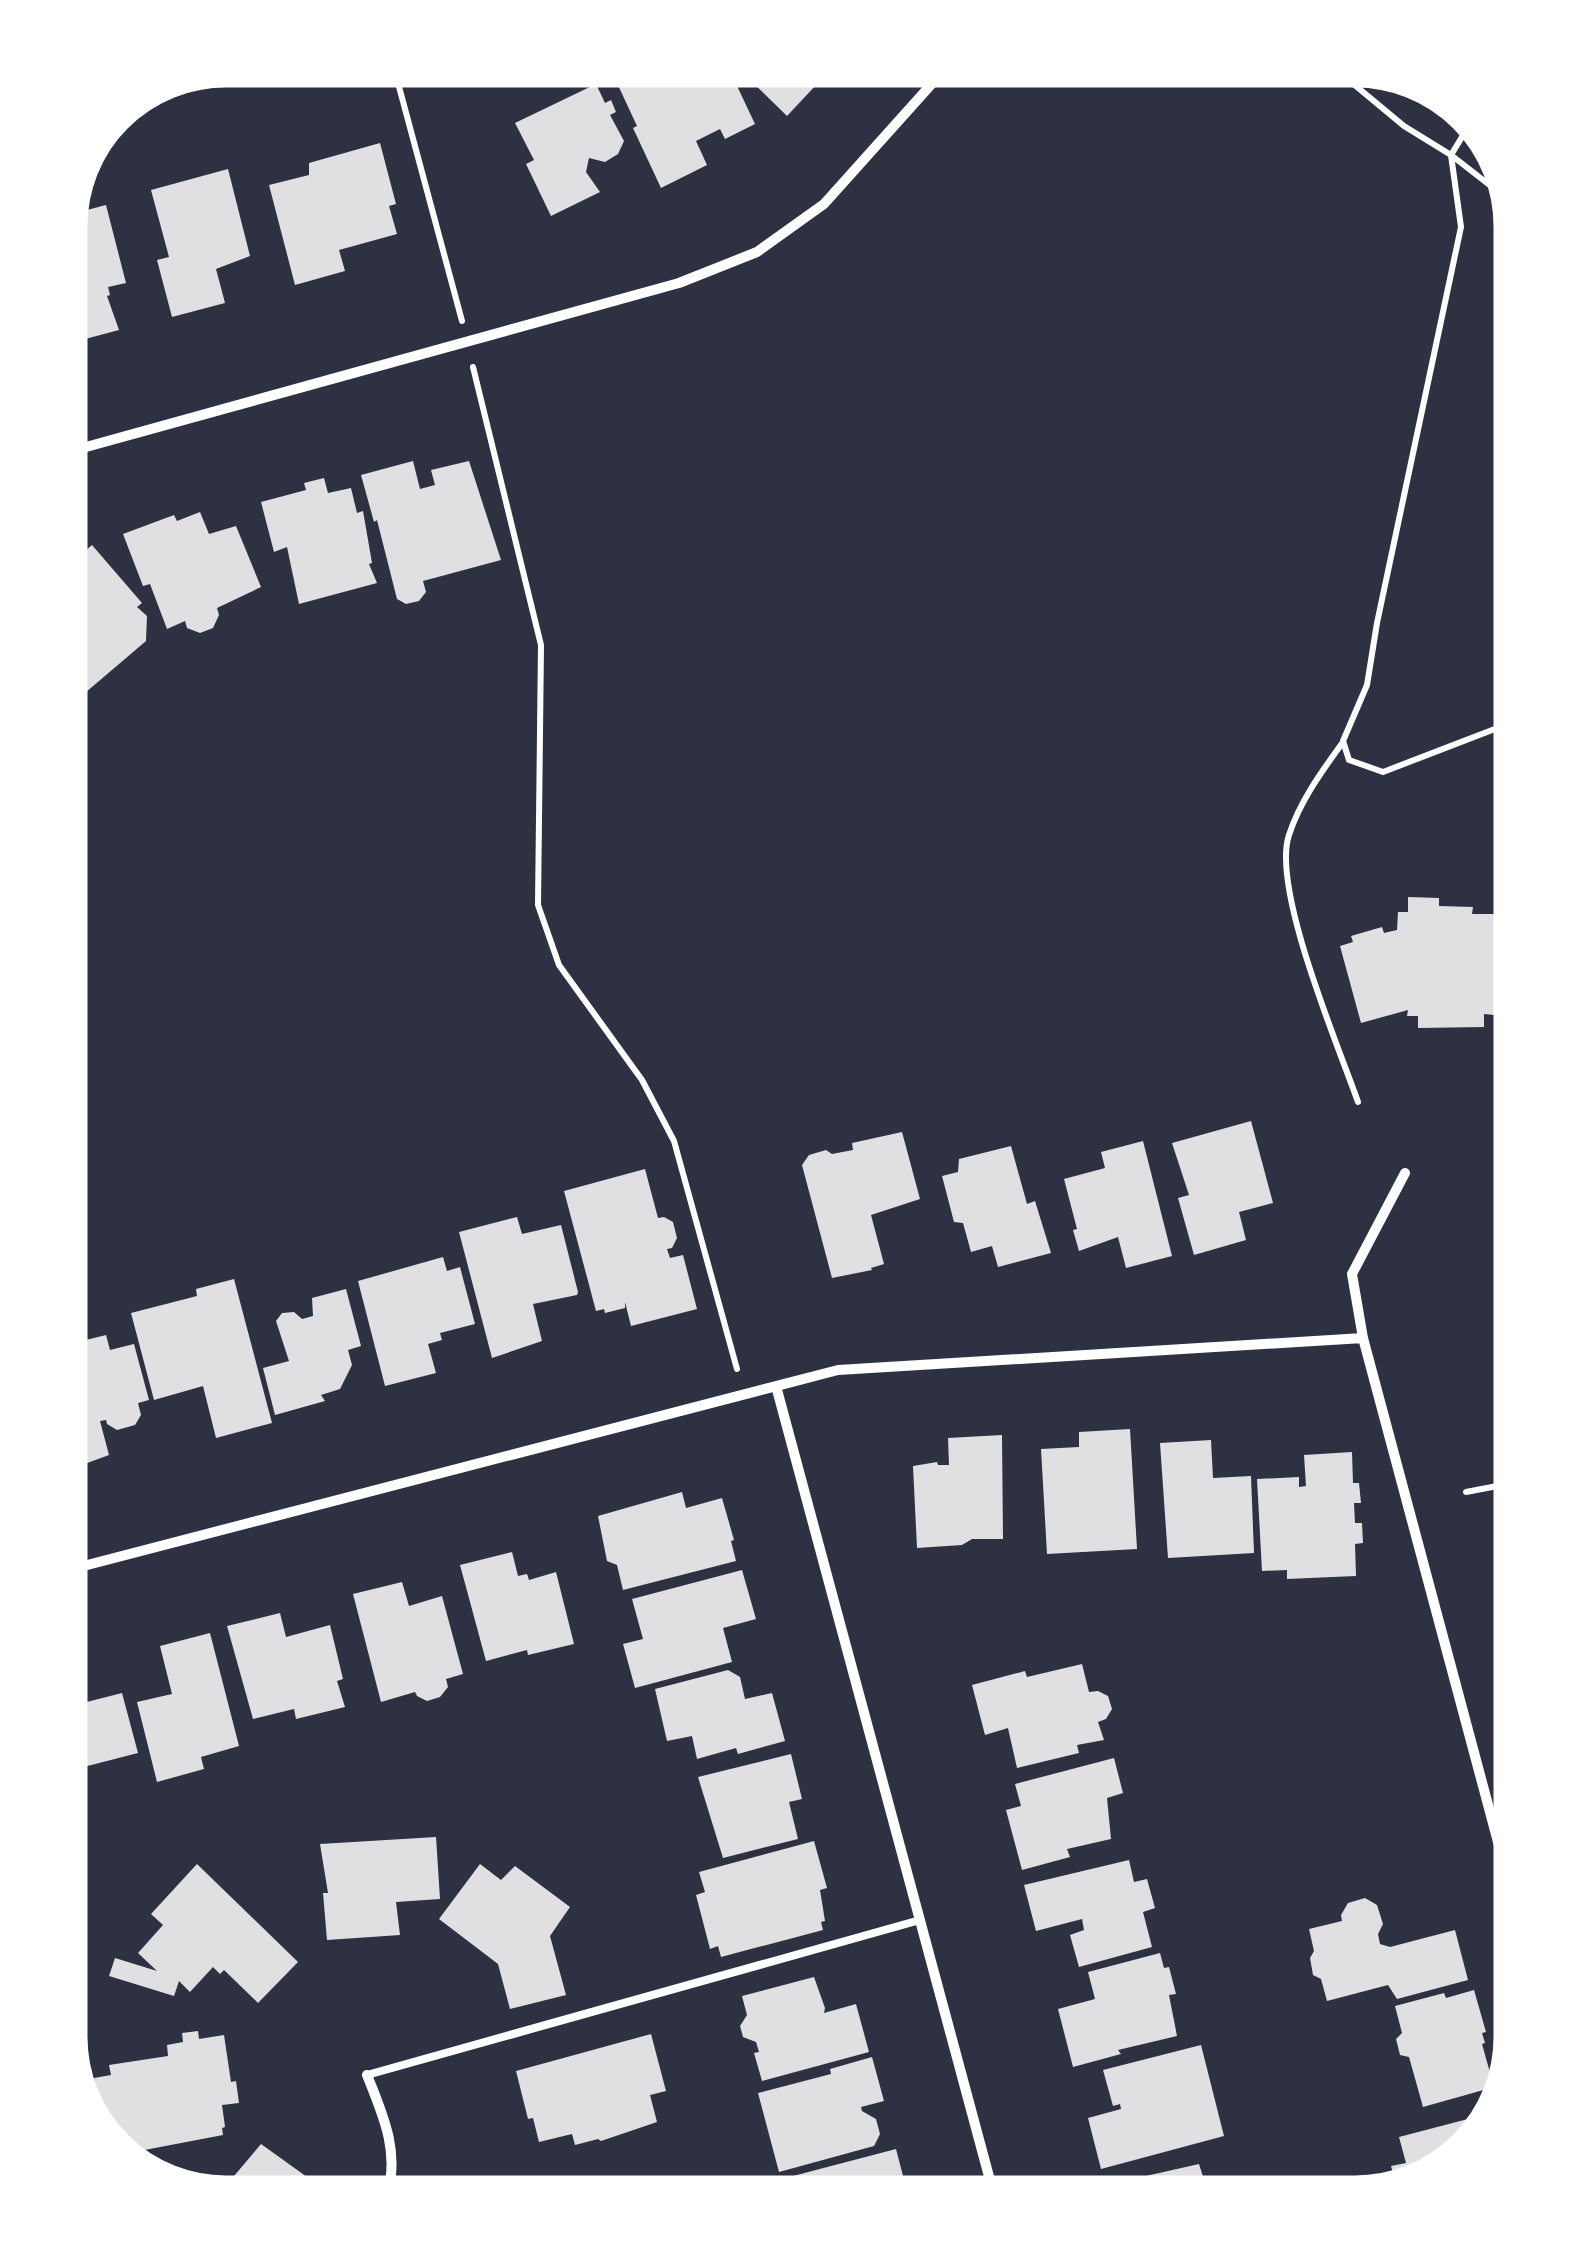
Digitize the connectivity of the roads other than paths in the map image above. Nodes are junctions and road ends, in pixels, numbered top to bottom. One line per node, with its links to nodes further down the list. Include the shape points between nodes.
1 (931, 85): 2 (street, via 824,204 757,252 679,282)
2 (85, 447)
3 (1405, 1173): 4 (street, via 1352,1274)
4 (1363, 1338): 5 (street, via 838,1370); 7 (street)
5 (776, 1386): 6 (street); 8 (street)
6 (85, 1566)
7 (1496, 1831)
8 (920, 1920): 9 (lane); 11 (street)
9 (368, 2075): 10 (street, via 391,2134)
10 (392, 2178)
11 (989, 2178)

